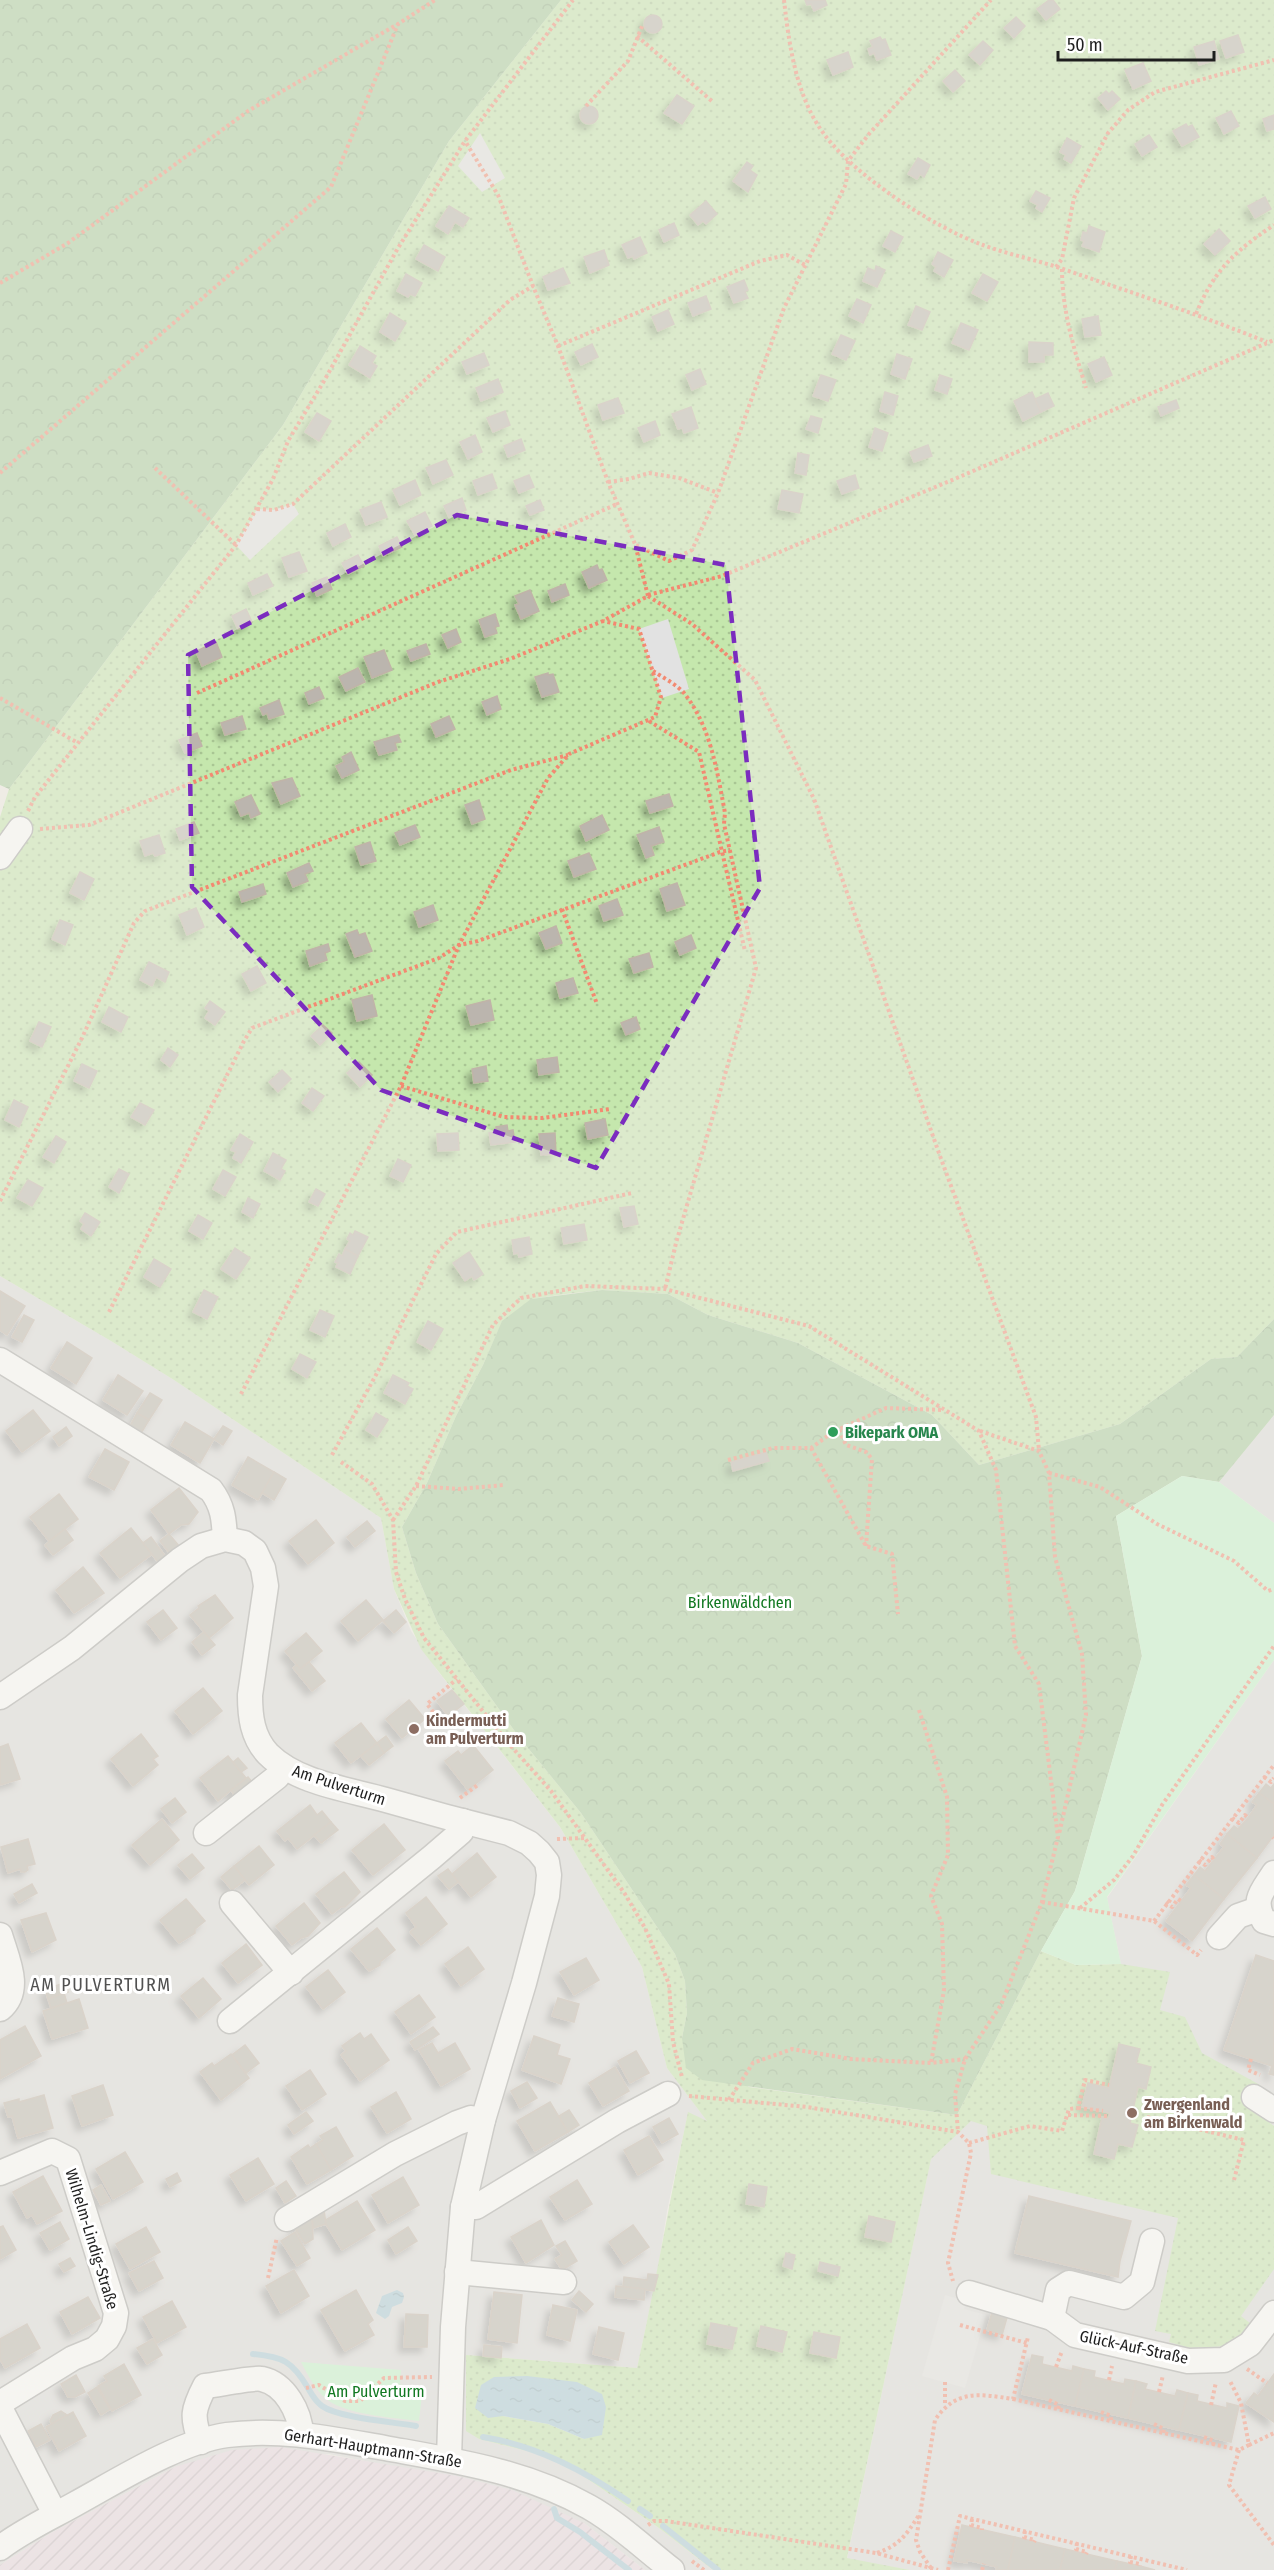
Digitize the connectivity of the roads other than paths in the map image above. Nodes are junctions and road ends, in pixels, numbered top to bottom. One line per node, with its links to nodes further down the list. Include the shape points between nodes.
1 (20, 829): 2 (street)
2 (0, 857)
3 (0, 1360): 4 (street, via 211,1490 220,1502)
4 (225, 1539): 5 (street, via 201,1546 180,1560 72,1648); 6 (street, Am Pulverturm, via 244,1543 255,1551 263,1568 265,1601 250,1715 258,1741)
5 (0, 1697)
6 (284, 1767): 7 (street, Am Pulverturm, via 323,1783); 8 (street, via 277,1777)
7 (461, 1810): 14 (street, via 461,1832); 18 (street, Am Pulverturm, via 529,1843 547,1863 549,1875 524,1983)
8 (206, 1833)
9 (1274, 1874): 11 (street, via 1259,1896)
10 (232, 1904): 14 (street)
11 (1266, 1916): 13 (street, via 1238,1916)
12 (0, 1935): 15 (street, via 13,1984 11,1997)
13 (1212, 1942)
14 (291, 1973): 16 (street)
15 (0, 2009)
16 (230, 2020)
17 (682, 2089): 20 (street, via 616,2121 476,2207)
18 (483, 2120): 20 (street, Am Pulverturm); 21 (street, via 471,2118 395,2154)
19 (0, 2173): 28 (street, Wilhelm-Lindig-Straße, via 52,2151 68,2159 116,2313 107,2339 95,2349 73,2358)
20 (463, 2206): 23 (street, Am Pulverturm)
21 (282, 2227)
22 (1152, 2241): 27 (street, via 1142,2282 1124,2297 1069,2283 1058,2290)
23 (457, 2271): 24 (street); 31 (street, Am Pulverturm)
24 (564, 2282)
25 (969, 2293): 27 (street, Glück-Auf-Straße)
26 (1274, 2313): 27 (street, Glück-Auf-Straße, via 1250,2344 1224,2360 1188,2361 1075,2335)
27 (1052, 2318)
28 (0, 2406): 32 (street)
29 (301, 2434): 30 (street, Gerhart-Hauptmann-Straße, via 262,2432); 30 (street, via 288,2395 262,2379 206,2386 195,2405 194,2424); 31 (street, Gerhart-Hauptmann-Straße)
30 (201, 2442): 32 (street, Gerhart-Hauptmann-Straße, via 136,2470)
31 (449, 2459): 34 (street, Gerhart-Hauptmann-Straße, via 520,2476 555,2490 620,2528)
32 (55, 2514): 33 (street, Gerhart-Hauptmann-Straße)
33 (0, 2548)
34 (672, 2570)

